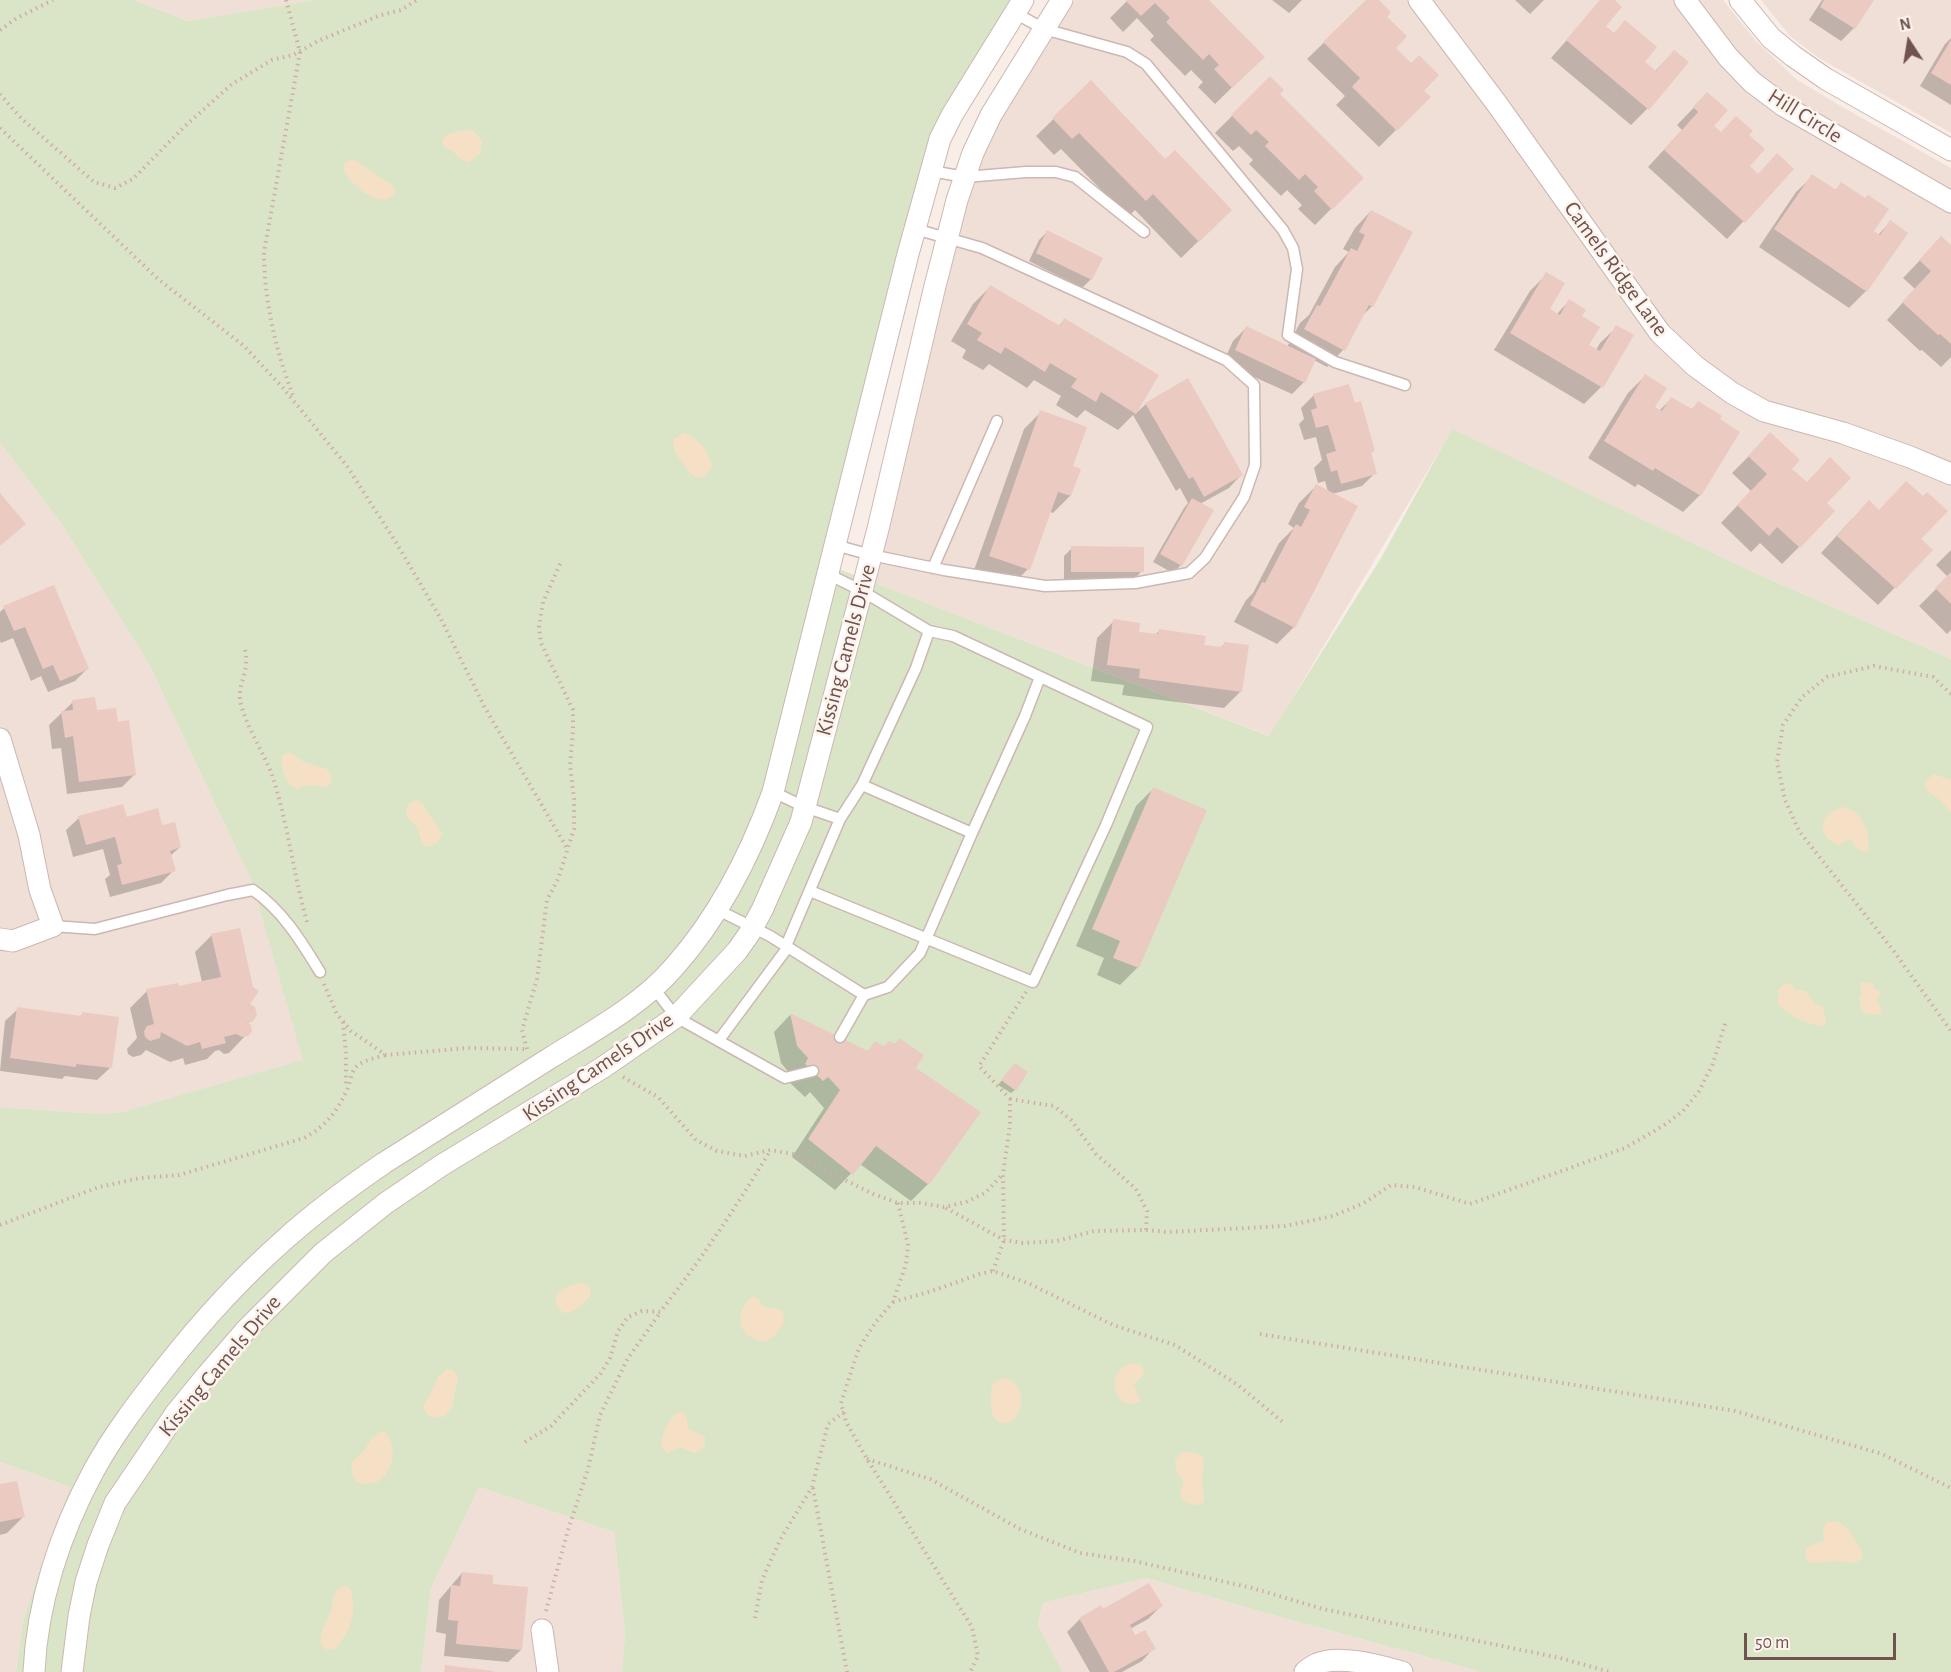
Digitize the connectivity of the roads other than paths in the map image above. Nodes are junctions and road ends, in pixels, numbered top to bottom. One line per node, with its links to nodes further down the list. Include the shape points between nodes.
1 (1062, 0): 6 (street, Kissing Camels Drive)
2 (1419, 0): 16 (street, Camels Ridge Lane, via 1660,333 1695,366 1764,411 1843,433)
3 (1685, 0): 10 (street, Hill Circle, via 1752,82 1784,106)
4 (1740, 0): 7 (street, Hill Circle, via 1772,38 1826,80)
5 (1019, 6): 6 (lane); 8 (street, Kissing Camels Drive, via 952,115)
6 (1044, 29): 9 (street, Kissing Camels Drive, via 991,115); 14 (lane, via 1127,52 1146,64 1283,230 1293,248 1297,269 1288,335 1335,362)
7 (1951, 150)
8 (931, 171): 9 (lane); 11 (street, Kissing Camels Drive)
9 (965, 177): 12 (lane, via 1056,172 1075,177); 13 (street, Kissing Camels Drive)
10 (1951, 202)
11 (915, 229): 13 (lane); 17 (street, Kissing Camels Drive)
12 (1144, 232)
13 (947, 238): 18 (street, Kissing Camels Drive); 19 (lane, via 982,248 1226,360 1254,385 1255,465 1244,497 1205,558 1189,573 1136,583 1045,586)
14 (1405, 385)
15 (997, 422): 19 (lane)
16 (1951, 474)
17 (835, 545): 18 (lane); 20 (street, Kissing Camels Drive)
18 (871, 555): 19 (lane); 21 (street, Kissing Camels Drive)
19 (933, 568)
20 (828, 574): 21 (lane); 26 (street, Kissing Camels Drive)
21 (862, 591): 22 (lane); 27 (street, Kissing Camels Drive)
22 (929, 631): 23 (lane, via 953,636); 25 (lane)
23 (1040, 677): 29 (lane); 35 (lane, via 1147,727 1115,805 1033,982)
24 (0, 739): 32 (street)
25 (862, 785): 28 (lane); 29 (lane)
26 (773, 792): 27 (lane); 31 (street, Kissing Camels Drive, via 746,859)
27 (805, 807): 28 (lane); 33 (street, Kissing Camels Drive)
28 (840, 819): 30 (lane)
29 (972, 833): 35 (lane)
30 (810, 891): 35 (lane); 36 (lane)
31 (718, 910): 33 (lane); 38 (street, Kissing Camels Drive, via 674,968)
32 (53, 926): 34 (street, via 13,941); 37 (lane, via 95,929 253,890 294,930)
33 (753, 927): 36 (lane); 40 (street, Kissing Camels Drive, via 737,951)
34 (0, 939)
35 (925, 939): 39 (lane, via 920,953 888,987)
36 (787, 946): 39 (lane); 42 (lane)
37 (321, 972)
38 (653, 987): 40 (lane); 45 (street, Kissing Camels Drive, via 316,1212 228,1294 132,1411 93,1472 67,1527 50,1576 39,1622)
39 (864, 995): 41 (lane)
40 (676, 1017): 42 (lane); 46 (street, Kissing Camels Drive, via 386,1203 323,1253 245,1331 176,1413 115,1503 86,1582)
41 (840, 1037)
42 (719, 1040): 43 (lane, via 785,1078)
43 (813, 1071)
44 (542, 1630): 47 (street)
45 (34, 1672)
46 (72, 1672)
47 (548, 1672)
48 (1305, 1672): 49 (street, via 1318,1663 1337,1660)
49 (1402, 1672)

